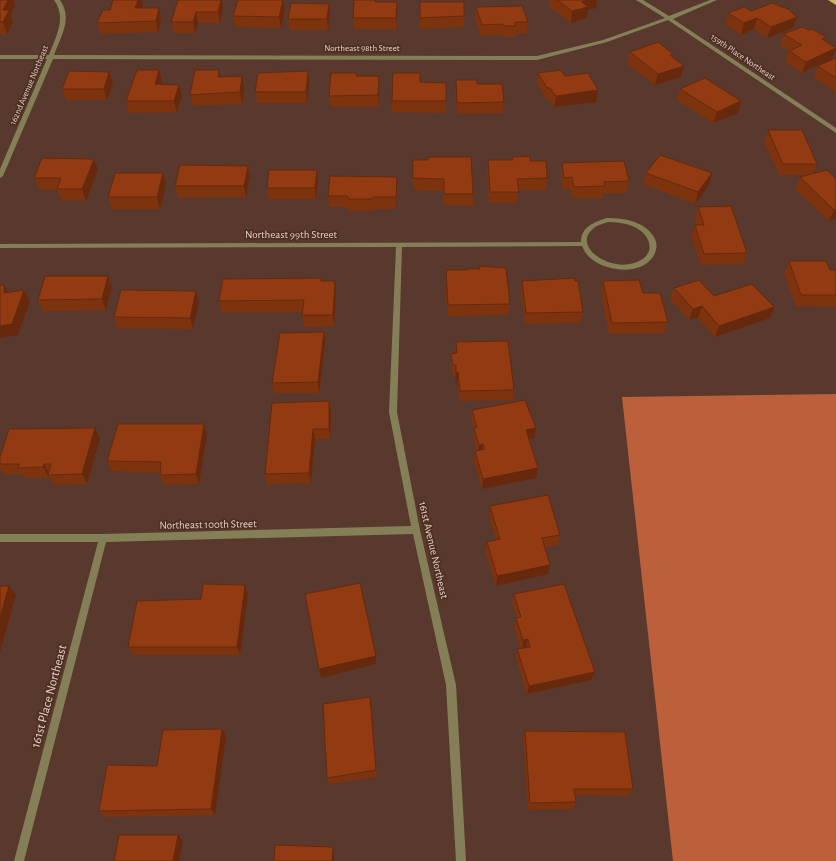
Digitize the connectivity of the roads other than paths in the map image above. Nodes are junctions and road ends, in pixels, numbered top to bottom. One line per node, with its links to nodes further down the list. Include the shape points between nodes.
1 (57, 0): 7 (street, 162nd Avenue Northeast, via 62,7 64,20)
2 (639, 0): 6 (street, 159th Place Northeast)
3 (714, 0): 6 (street, Northeast 98th Street)
4 (831, 0): 5 (main road)
5 (836, 3)
6 (670, 19): 7 (street, Northeast 98th Street, via 567,52 537,58); 9 (street, 159th Place Northeast)
7 (51, 56): 8 (street, Northeast 98th Street); 10 (street, 162nd Avenue Northeast)
8 (0, 57)
9 (836, 131)
10 (0, 176)
11 (583, 244): 11 (street, via 596,260 625,268 649,259 654,248 653,240 645,230 636,224 619,220 597,223 589,228 584,235); 12 (street, Northeast 99th Street)
12 (399, 245): 13 (street, Northeast 99th Street); 14 (street, 161st Avenue Northeast, via 393,412)
13 (0, 246)
14 (416, 530): 16 (street, Northeast 100th Street); 18 (street, 161st Avenue Northeast, via 452,685)
15 (0, 538): 16 (street, Northeast 100th Street)
16 (103, 538): 17 (street, 161st Place Northeast)
17 (19, 861)
18 (461, 861)

